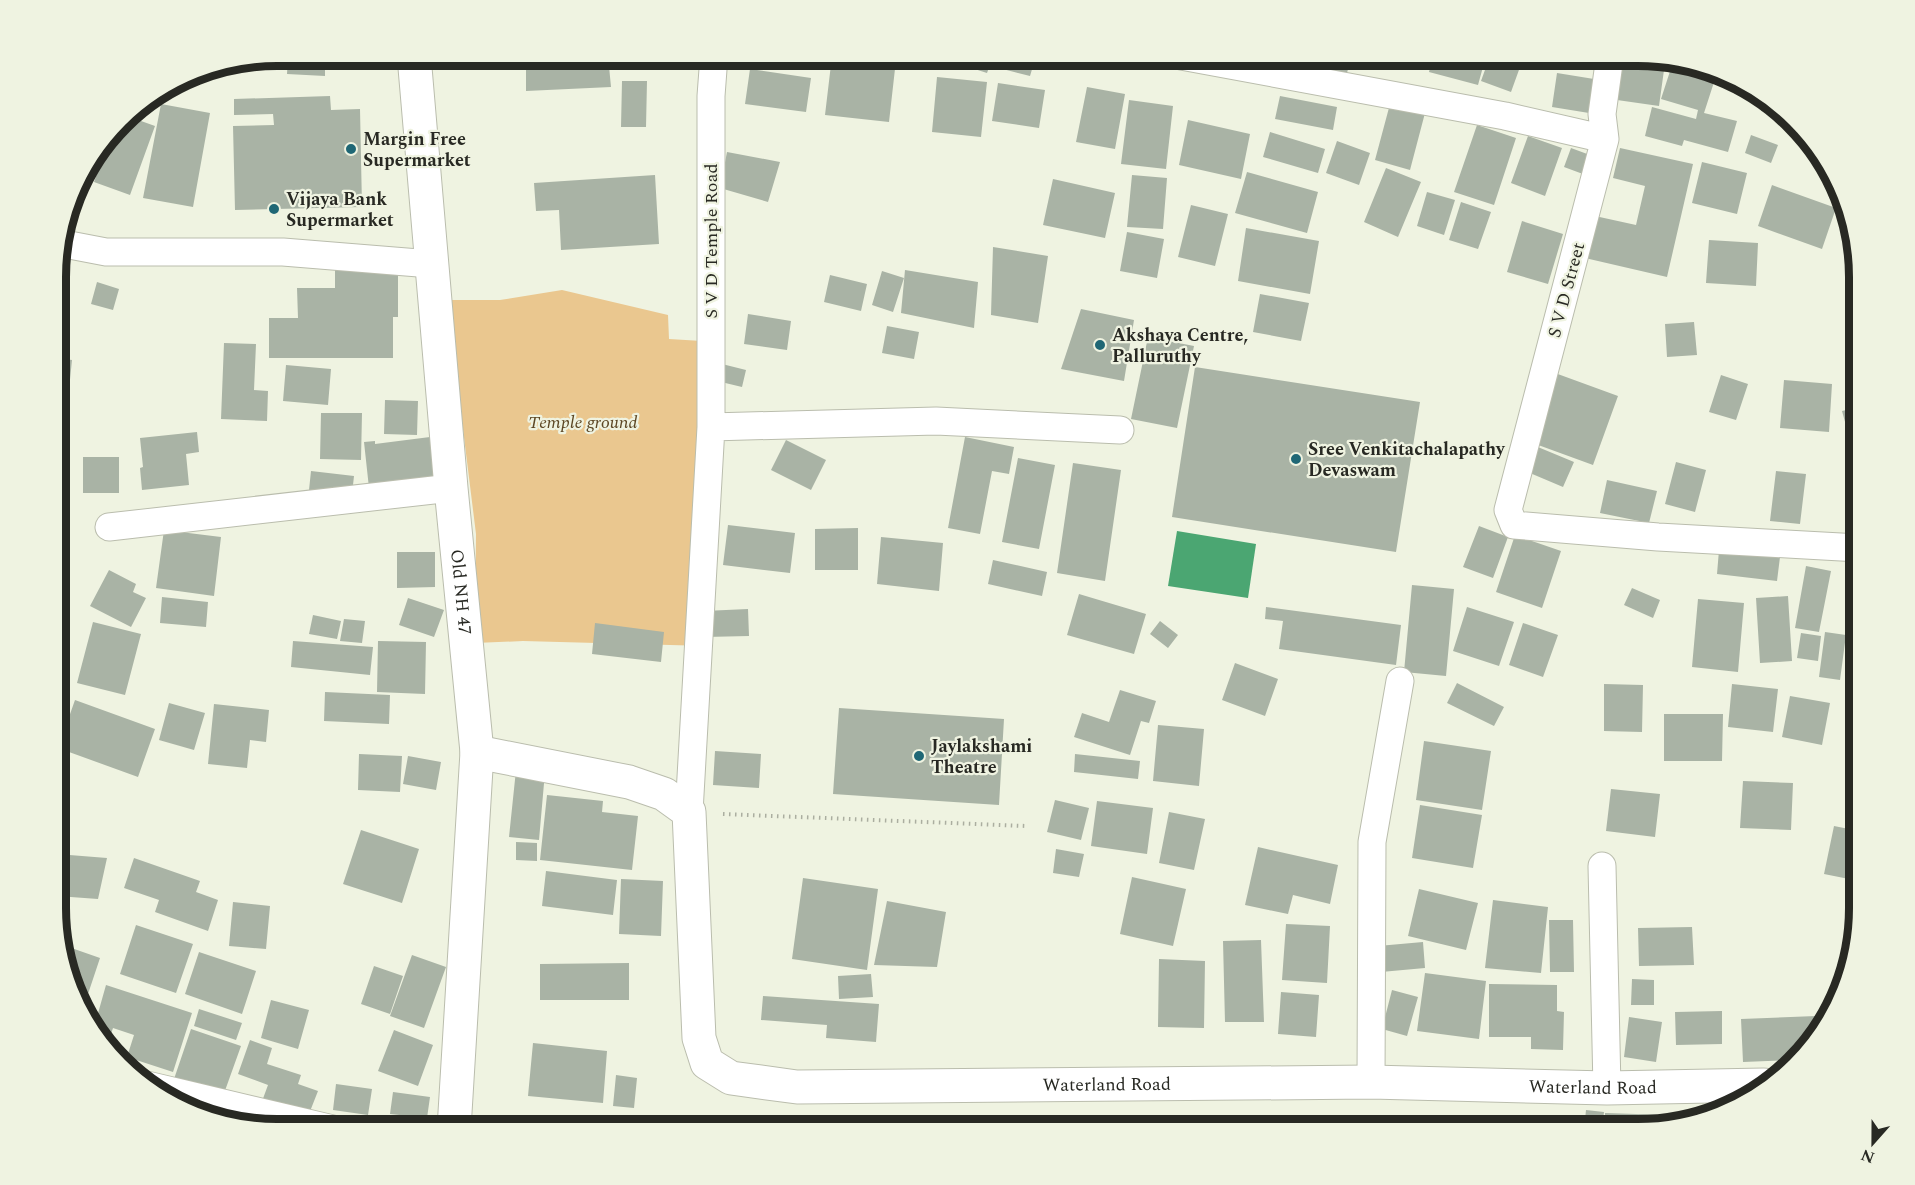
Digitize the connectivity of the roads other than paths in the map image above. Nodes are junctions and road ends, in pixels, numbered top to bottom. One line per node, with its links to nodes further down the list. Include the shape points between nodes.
1 (415, 66): 7 (main road, Old NH 47)
2 (713, 66): 8 (street, S V D Temple Road)
3 (1231, 66): 5 (street, via 1505,116)
4 (1609, 66): 5 (street, via 1602,114)
5 (1605, 139): 12 (street, S V D Street, via 1508,510 1514,525)
6 (69, 245): 7 (street, via 106,252 283,252)
7 (432, 264): 10 (main road, Old NH 47)
8 (711, 427): 9 (street, via 936,421); 15 (street, S V D Temple Road)
9 (1120, 429)
10 (451, 488): 11 (street); 14 (main road, Old NH 47)
11 (110, 527)
12 (1849, 547)
13 (1400, 681): 17 (street, via 1372,842)
14 (477, 752): 15 (main road, via 629,782 663,794); 22 (main road, Old NH 47)
15 (689, 812): 17 (main road, Waterland Road, via 699,1038 707,1063 731,1078 797,1087)
16 (1602, 866): 19 (street)
17 (1371, 1082): 19 (main road, Waterland Road)
18 (1753, 1085): 19 (main road, Waterland Road)
19 (1607, 1088)
20 (171, 1091): 21 (street)
21 (288, 1119)
22 (455, 1119)

